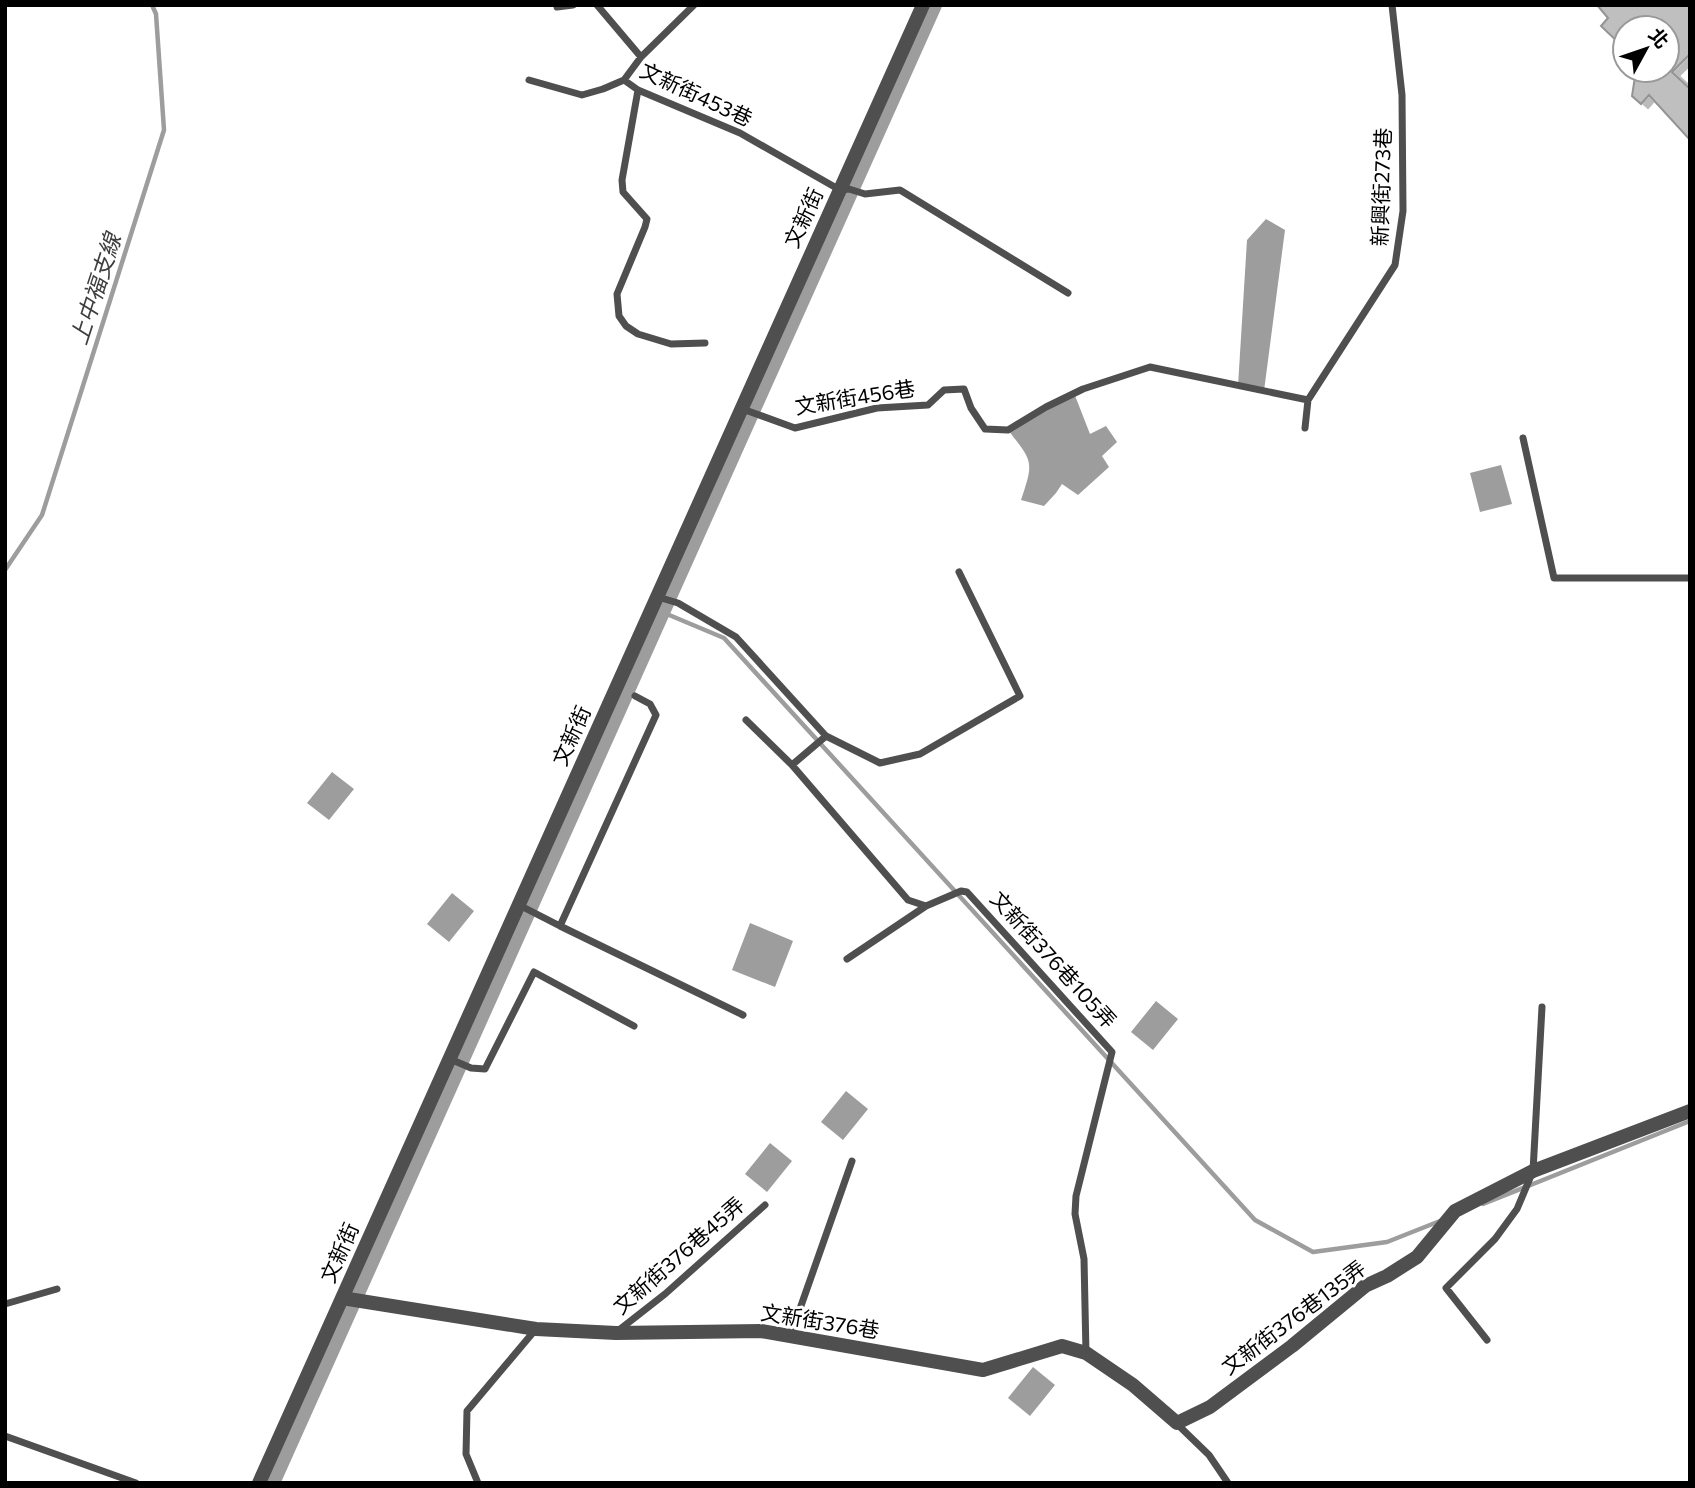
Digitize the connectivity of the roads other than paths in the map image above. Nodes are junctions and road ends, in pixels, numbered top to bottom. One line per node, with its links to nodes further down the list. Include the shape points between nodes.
1 (573, 5): 6 (lane)
2 (597, 5): 7 (lane)
3 (694, 5): 7 (lane)
4 (923, 5): 11 (street, 文新街)
5 (1392, 5): 14 (lane, 新興街273巷, via 1402,107 1402,211 1395,265)
6 (557, 8)
7 (641, 57): 9 (lane)
8 (529, 80): 9 (lane, 文新街453巷, via 582,94)
9 (624, 80): 10 (lane, 文新街453巷)
10 (638, 90): 11 (lane, 文新街453巷, via 740,133); 13 (lane, via 622,180 623,192 647,219 617,295 619,316 638,334 671,344)
11 (845, 189): 12 (lane, via 865,194 900,190); 15 (street, 文新街)
12 (1068, 293)
13 (705, 343)
14 (1308, 400): 15 (lane, 文新街456巷, via 1150,367 1083,389 1007,430 985,429 964,389 944,390 928,405 877,408 795,428); 16 (lane, 新興街273巷)
15 (743, 411): 20 (street, 文新街)
16 (1305, 428)
17 (1523, 438): 19 (lane, via 1554,578)
18 (958, 572): 23 (lane, via 1020,696 920,754 880,763)
19 (1690, 578)
20 (662, 598): 23 (lane, via 736,637); 26 (street, 文新街)
21 (635, 696): 27 (lane, via 650,704 656,715)
22 (746, 720): 24 (lane)
23 (825, 737): 24 (lane)
24 (792, 765): 25 (lane, via 908,900)
25 (926, 906): 28 (lane, 文新街376巷105弄); 44 (lane, 文新街376巷105弄, via 967,892 1111,1054 1076,1196 1084,1259)
26 (523, 907): 27 (lane); 32 (street, 文新街)
27 (560, 926): 30 (lane)
28 (847, 959)
29 (1542, 1007): 35 (lane)
30 (743, 1016)
31 (634, 1026): 32 (lane, via 534,972 485,1069)
32 (452, 1060): 38 (street, 文新街)
33 (1690, 1111): 35 (street, 文新街376巷135弄)
34 (852, 1161): 42 (lane)
35 (1532, 1176): 43 (lane, via 1517,1209 1495,1239 1446,1288); 45 (street, 文新街376巷135弄, via 1455,1211 1417,1257 1365,1286 1220,1399)
36 (765, 1205): 41 (lane, 文新街376巷45弄)
37 (57, 1289): 39 (lane)
38 (343, 1298): 40 (street, 文新街376巷); 48 (street, 文新街)
39 (5, 1304)
40 (536, 1329): 41 (street, 文新街376巷); 49 (lane, via 467,1411 466,1454)
41 (616, 1333): 42 (street, 文新街376巷, via 761,1331)
42 (790, 1337): 44 (street, 文新街376巷, via 983,1370 1062,1346)
43 (1487, 1340)
44 (1086, 1353): 45 (street, 文新街376巷)
45 (1177, 1423): 50 (lane, via 1209,1455)
46 (5, 1436): 47 (lane)
47 (136, 1483)
48 (259, 1483)
49 (478, 1483)
50 (1227, 1483)

